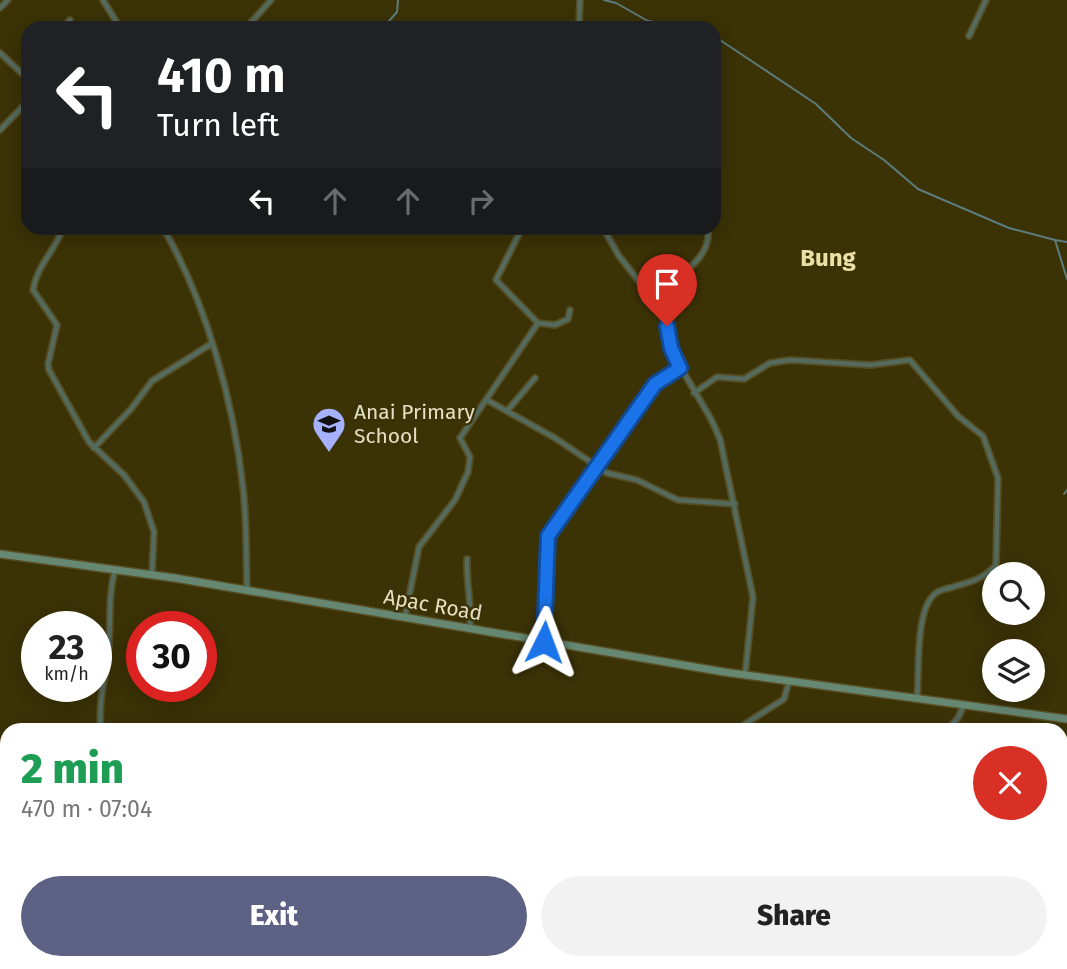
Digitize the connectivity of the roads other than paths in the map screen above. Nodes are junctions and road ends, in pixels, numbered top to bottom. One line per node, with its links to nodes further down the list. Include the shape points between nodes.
1 (8, 0): 6 (street)
2 (103, 0): 7 (street)
3 (271, 0): 8 (street)
4 (580, 0): 9 (street)
5 (986, 0): 10 (street)
6 (0, 8)
7 (116, 21)
8 (252, 21)
9 (579, 21)
10 (969, 36)
11 (0, 53): 12 (street)
12 (21, 72)
13 (21, 108): 14 (street)
14 (0, 130)
15 (60, 235): 29 (street, via 37,273 33,290 57,325 49,370)
16 (166, 235): 23 (street, via 196,298)
17 (518, 235): 22 (street, via 496,280)
18 (607, 235): 20 (street)
19 (709, 235): 20 (street, via 699,259)
20 (654, 299): 24 (street)
21 (570, 310): 22 (street, via 561,324)
22 (538, 323): 27 (street)
23 (211, 344): 29 (street, via 152,381); 36 (street, via 243,487)
24 (680, 368): 26 (street); 30 (street, via 655,384)
25 (535, 378): 28 (street)
26 (694, 393): 31 (street, via 717,430); 42 (street, via 717,377 744,379 778,361 871,365 910,360 958,416 983,436 998,478 996,565 977,581 941,590 932,597 919,631)
27 (487, 400): 28 (street); 37 (street, via 460,439 470,457 468,472 455,500 419,547)
28 (507, 411): 30 (street)
29 (94, 448): 35 (street, via 124,475 144,502 154,532)
30 (597, 468): 31 (street, via 637,480 678,500); 39 (street, via 547,540)
31 (735, 505): 40 (street, via 753,597)
32 (0, 554): 34 (main road, Apac Road)
33 (467, 559): 38 (street)
34 (115, 570): 35 (main road, Apac Road); 45 (street)
35 (152, 574): 36 (main road, Apac Road)
36 (247, 590): 37 (main road, Apac Road)
37 (404, 618): 38 (main road, Apac Road)
38 (470, 629): 39 (main road, Apac Road)
39 (544, 642): 40 (main road, Apac Road)
40 (745, 676): 41 (main road, Apac Road)
41 (789, 681): 42 (main road, Apac Road); 46 (street, via 784,699)
42 (917, 699): 43 (main road, Apac Road)
43 (963, 707): 44 (main road, Apac Road); 47 (street)
44 (1067, 719)
45 (100, 723)
46 (747, 723)
47 (953, 723)

